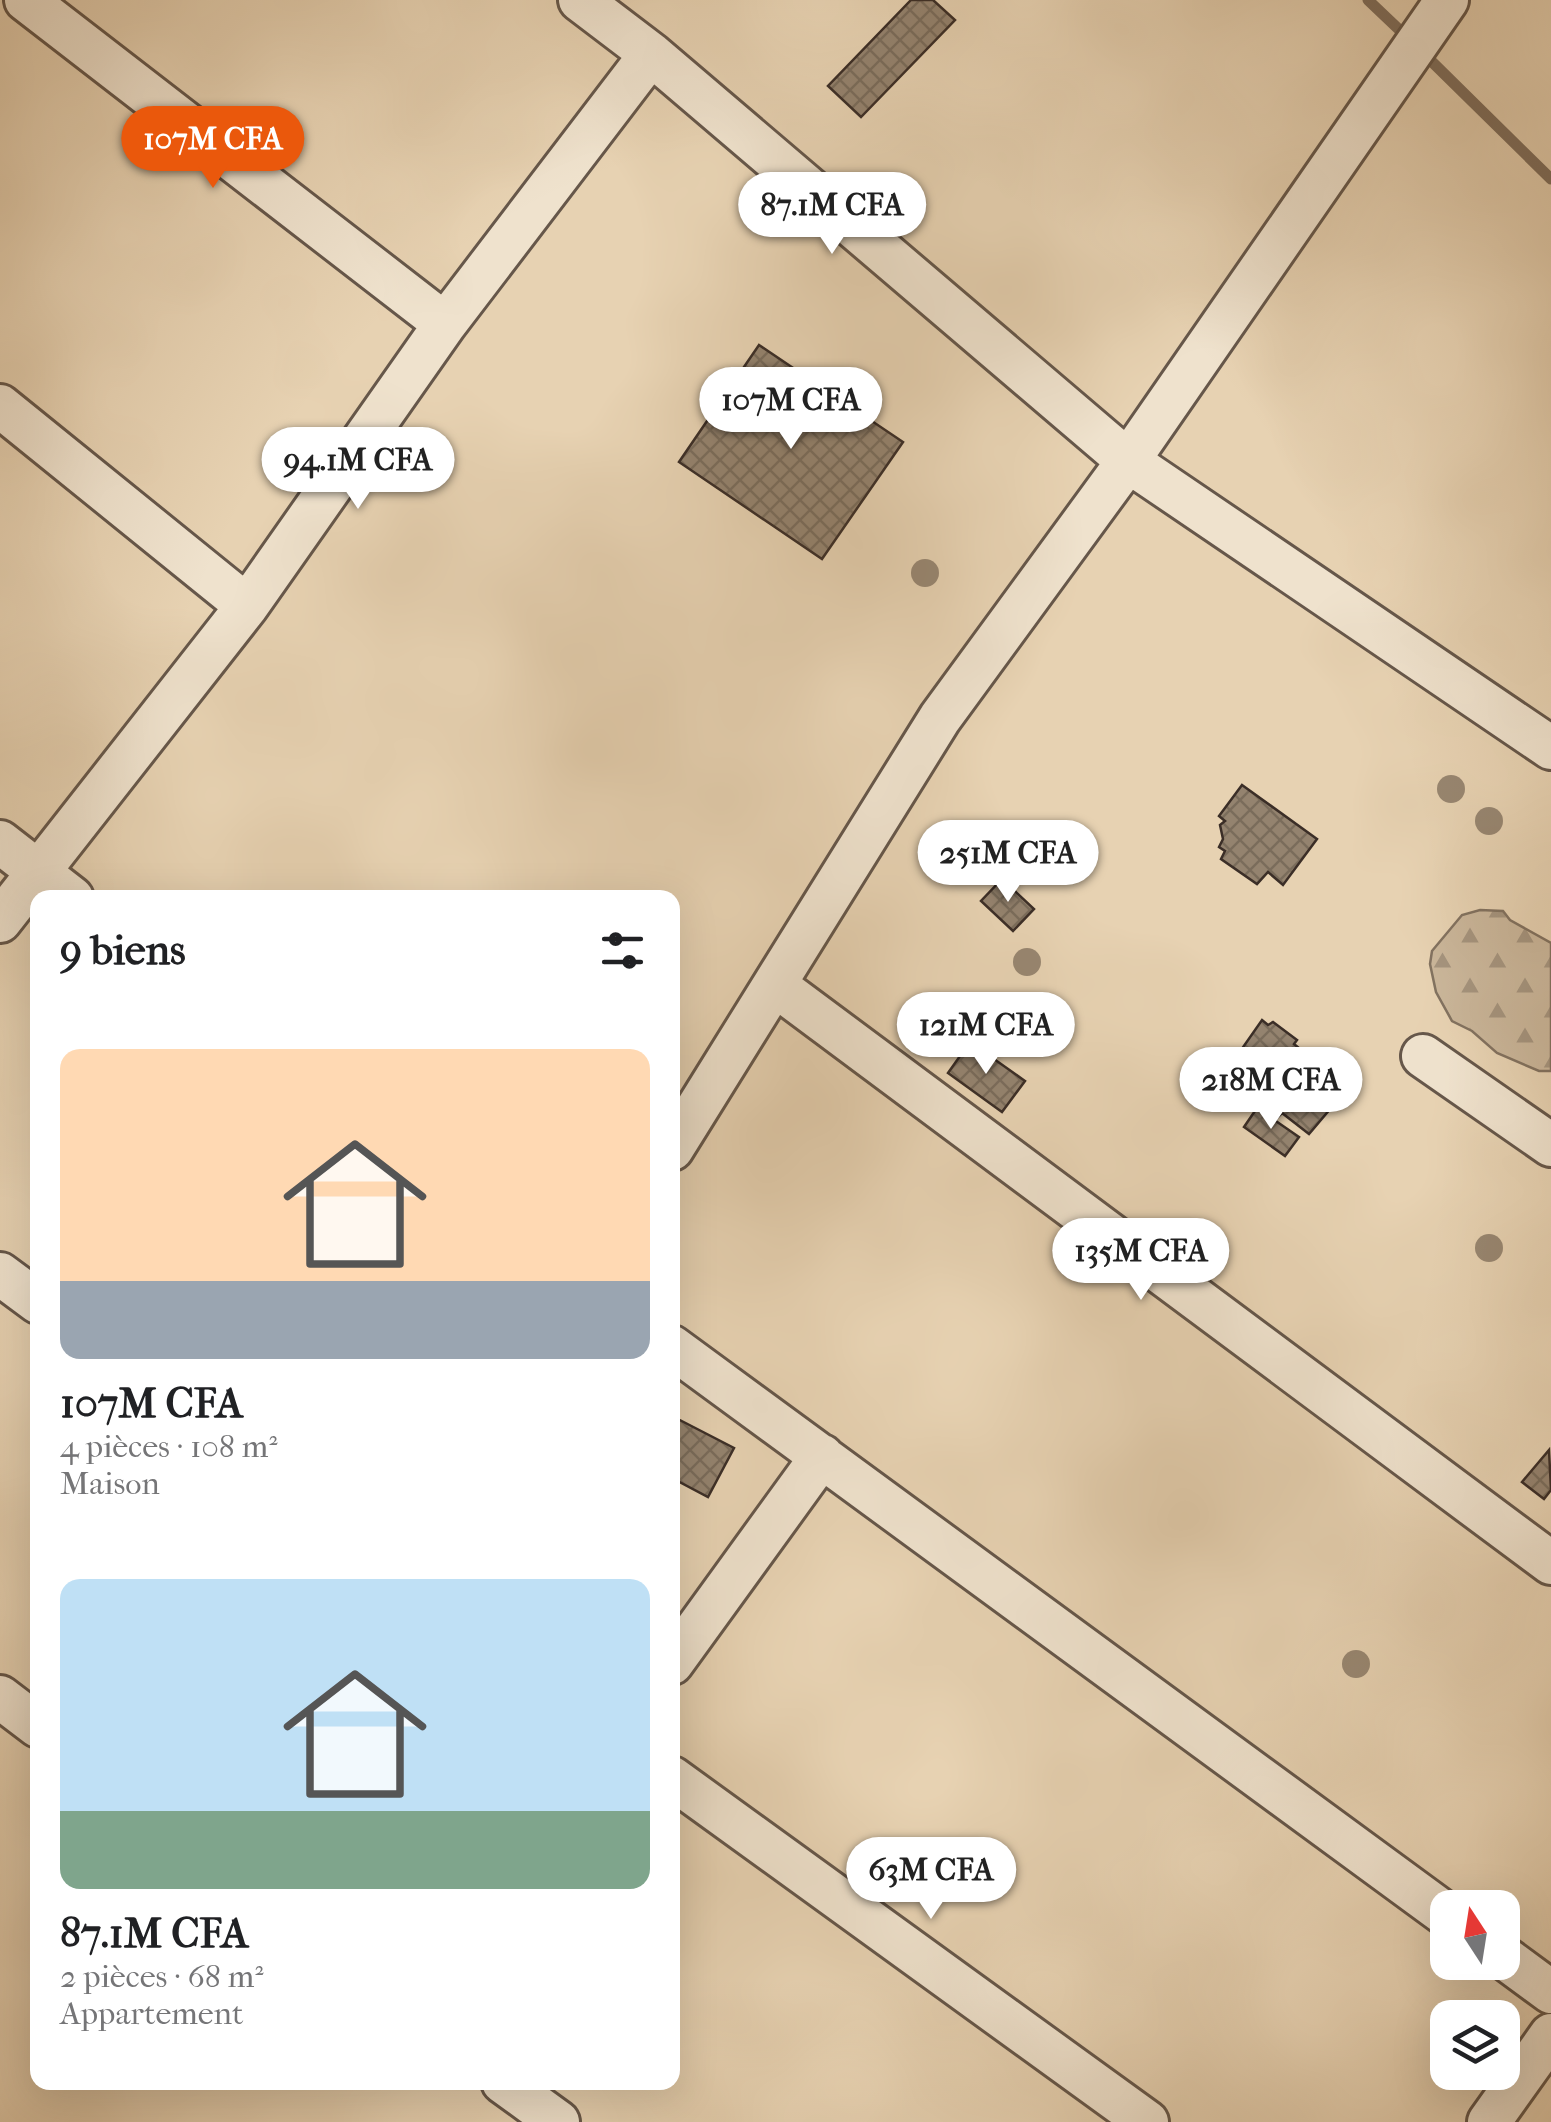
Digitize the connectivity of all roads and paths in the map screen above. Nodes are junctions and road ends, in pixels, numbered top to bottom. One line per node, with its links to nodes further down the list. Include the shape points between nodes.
1 (26, 0): 5 (street)
2 (580, 0): 4 (street)
3 (1447, 0): 7 (street)
4 (650, 54): 5 (street); 7 (street)
5 (445, 324): 8 (street)
6 (0, 406): 8 (street)
7 (1128, 462): 9 (street); 14 (street, via 940,718)
8 (247, 606): 11 (street)
9 (1551, 748)
10 (0, 842): 11 (street)
11 (38, 871): 12 (street); 13 (street)
12 (62, 890)
13 (0, 922)
14 (775, 985): 16 (street); 22 (street)
15 (1423, 1056): 17 (street)
16 (680, 1136)
17 (1551, 1146)
18 (0, 1274): 19 (street)
19 (30, 1296)
20 (680, 1353): 21 (street)
21 (822, 1456): 23 (street); 27 (street)
22 (1551, 1563)
23 (680, 1652)
24 (0, 1697): 25 (street)
25 (30, 1720)
26 (680, 1784): 33 (street)
27 (1430, 1903)
28 (1520, 1969): 29 (street)
29 (1551, 1992)
30 (1551, 2035): 34 (street)
31 (514, 2090): 32 (street)
32 (558, 2122)
33 (1147, 2122)
34 (1489, 2122)

